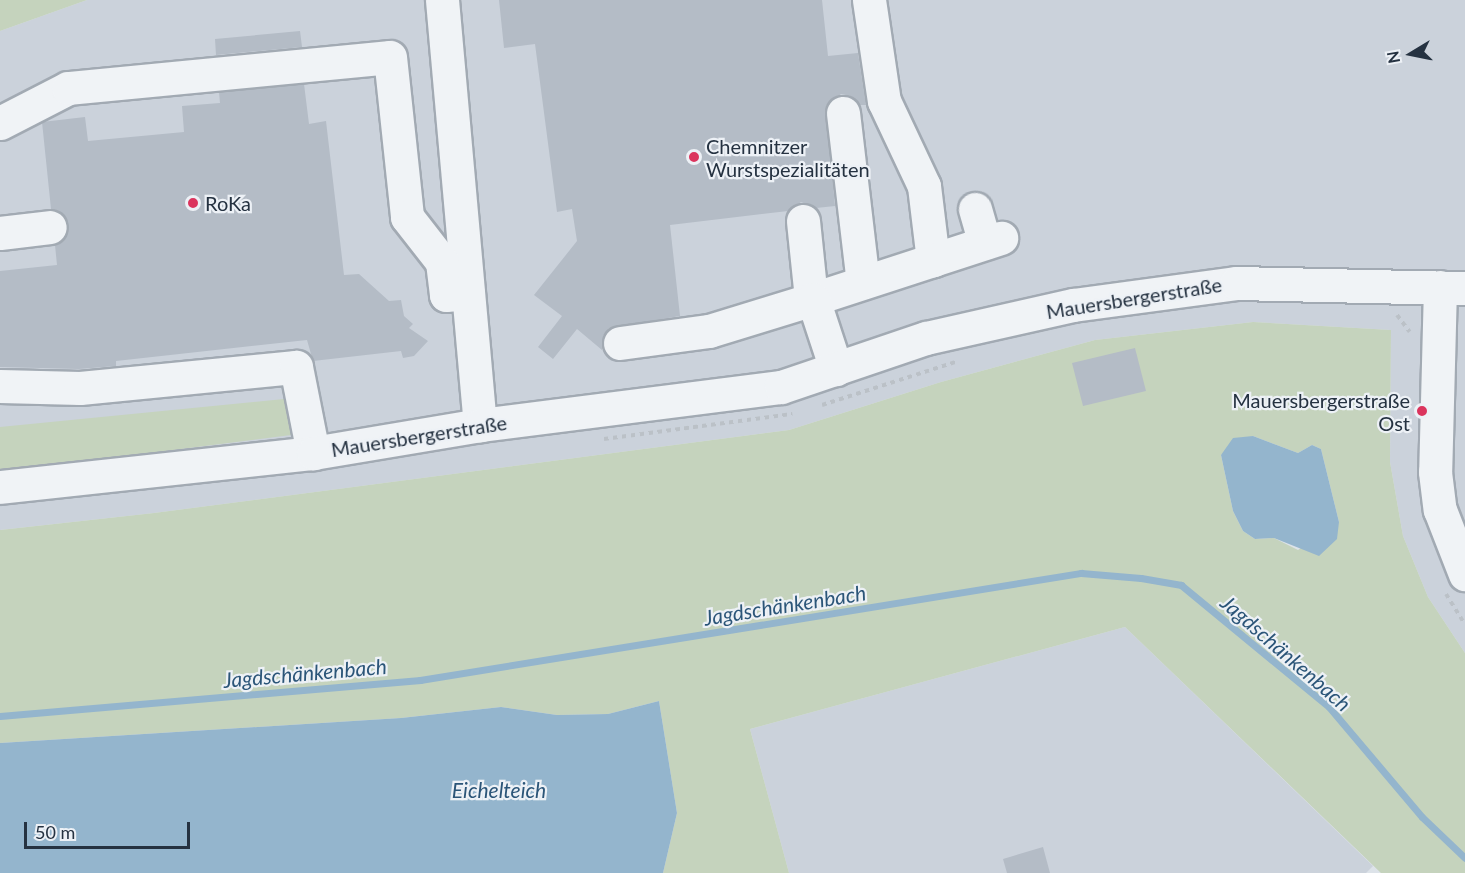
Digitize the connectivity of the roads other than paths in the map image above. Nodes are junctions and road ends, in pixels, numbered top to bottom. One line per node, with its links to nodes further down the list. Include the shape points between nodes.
1 (442, 0): 12 (street)
2 (869, 0): 9 (street, via 884,101 924,186)
3 (843, 113): 10 (street)
4 (0, 123): 12 (street, via 68,87 390,57 407,217 442,262 446,294)
5 (975, 209): 9 (street, via 993,241)
6 (802, 221): 13 (street)
7 (50, 227): 8 (street)
8 (0, 233)
9 (933, 260): 10 (street)
10 (864, 282): 13 (street)
11 (1453, 287): 15 (street, Mauersbergerstraße, via 1236,283 1073,305 926,338); 20 (street, Mauersbergerstraße, via 1435,472)
12 (468, 293): 17 (street)
13 (812, 299): 14 (street, via 709,331); 15 (street)
14 (620, 343)
15 (835, 366): 17 (street, Mauersbergerstraße, via 781,387)
16 (0, 386): 18 (street, via 80,388 296,367)
17 (480, 425): 18 (street, Mauersbergerstraße)
18 (313, 453): 19 (street, Mauersbergerstraße)
19 (0, 487)
20 (1453, 580)

